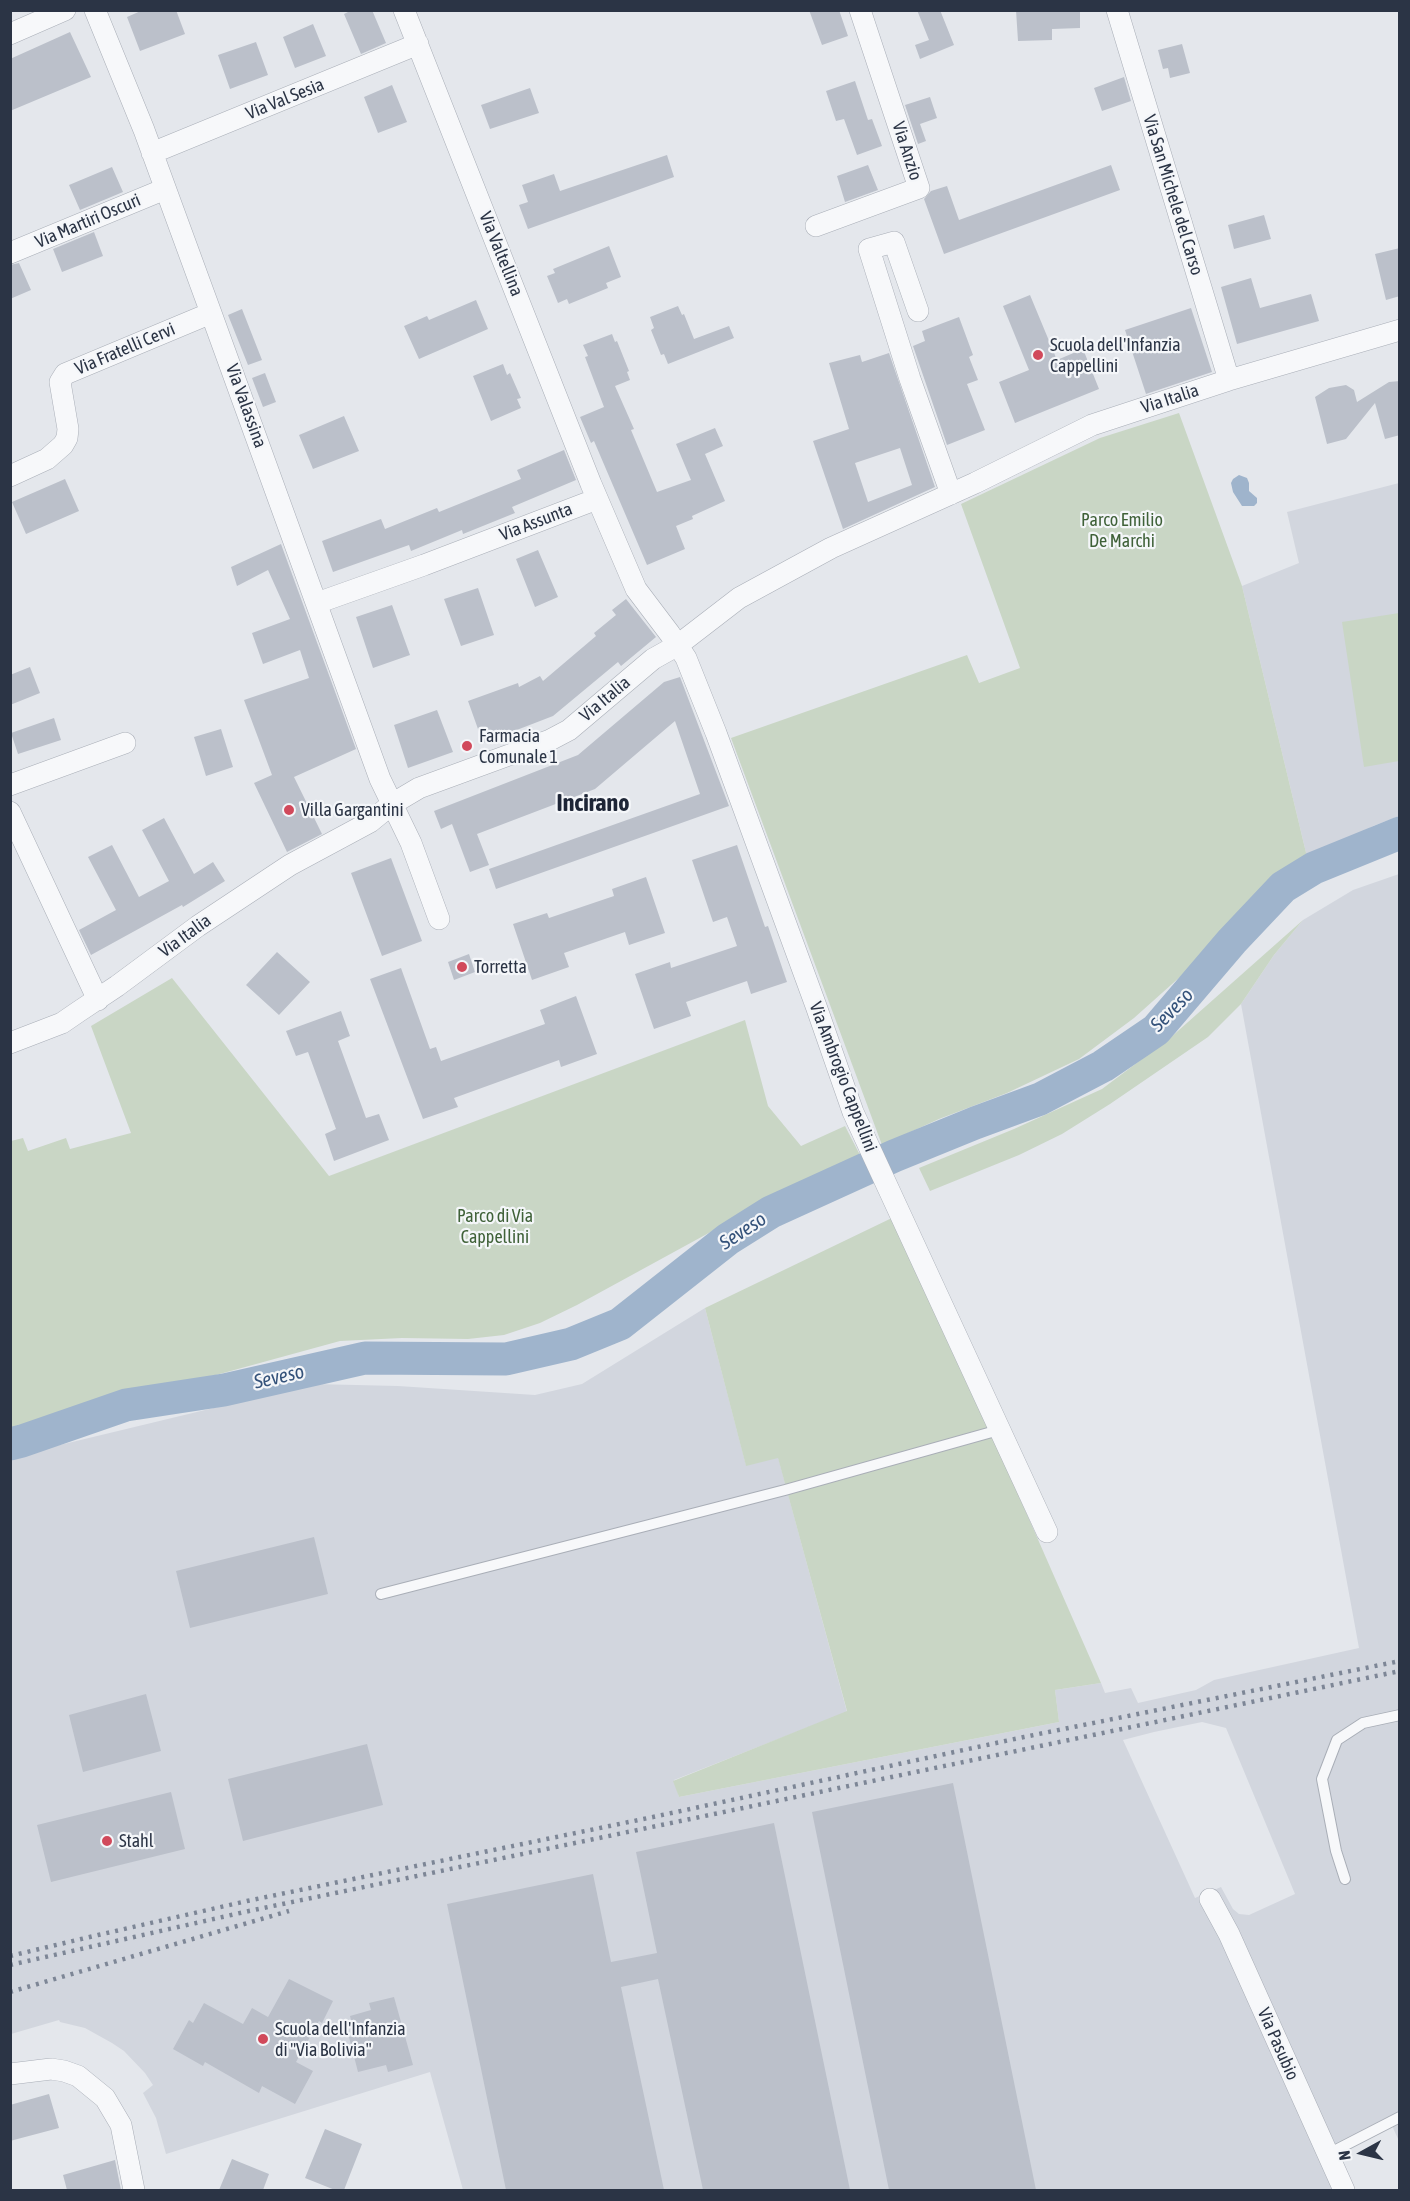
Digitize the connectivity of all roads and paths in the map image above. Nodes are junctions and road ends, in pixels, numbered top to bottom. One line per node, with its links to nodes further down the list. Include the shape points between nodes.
1 (65, 10): 6 (street)
2 (94, 10): 8 (street, Via Valassina)
3 (404, 10): 7 (street, Via Valtellina)
4 (860, 10): 10 (street, Via Anzio, via 919,188)
5 (1117, 10): 15 (street, Via San Michele del Carso)
6 (10, 34)
7 (418, 44): 8 (street, Via Val Sesia); 18 (street, Via Valtellina)
8 (152, 153): 9 (street, Via Valassina)
9 (165, 189): 11 (street, Via Martiri Oscuri); 13 (street, Via Valassina)
10 (816, 226)
11 (10, 253)
12 (918, 311): 17 (street, via 894,242 869,249)
13 (211, 312): 16 (street, Via Fratelli Cervi, via 62,376 67,438 42,462); 19 (street, Via Valassina)
14 (1400, 330): 15 (street, Via Italia)
15 (1229, 380): 17 (street, Via Italia, via 1092,425)
16 (10, 476)
17 (951, 494): 20 (street, Via Italia, via 831,548 739,598)
18 (597, 499): 19 (street, Via Assunta); 20 (street, Via Assunta, via 636,589)
19 (318, 603): 23 (street, Via Valassina)
20 (678, 645): 23 (street, Via Italia, via 653,659 569,730 419,788); 28 (street, Via Ambrogio Cappellini, via 716,733 853,1112)
21 (125, 743): 22 (street)
22 (10, 785)
23 (392, 804): 25 (street, Via Valassina); 26 (street, Via Italia, via 370,822 290,865 207,920)
24 (10, 812): 26 (street)
25 (439, 919)
26 (98, 1000): 27 (street, Via Italia, via 62,1023)
27 (10, 1043)
28 (999, 1430): 29 (street, Via Ambrogio Cappellini); 30 (lane, via 786,1490)
29 (1047, 1532)
30 (381, 1594)
31 (1400, 1715): 32 (lane, via 1363,1723 1337,1740 1322,1779)
32 (1345, 1879)
33 (1210, 1899): 37 (street, Via Pasubio)
34 (10, 2074): 36 (street, via 51,2069 78,2076 105,2098)
35 (1400, 2117): 37 (lane)
36 (125, 2139): 38 (street); 39 (street)
37 (1328, 2154): 40 (street, Via Pasubio)
38 (134, 2190)
39 (148, 2190)
40 (1344, 2190)

